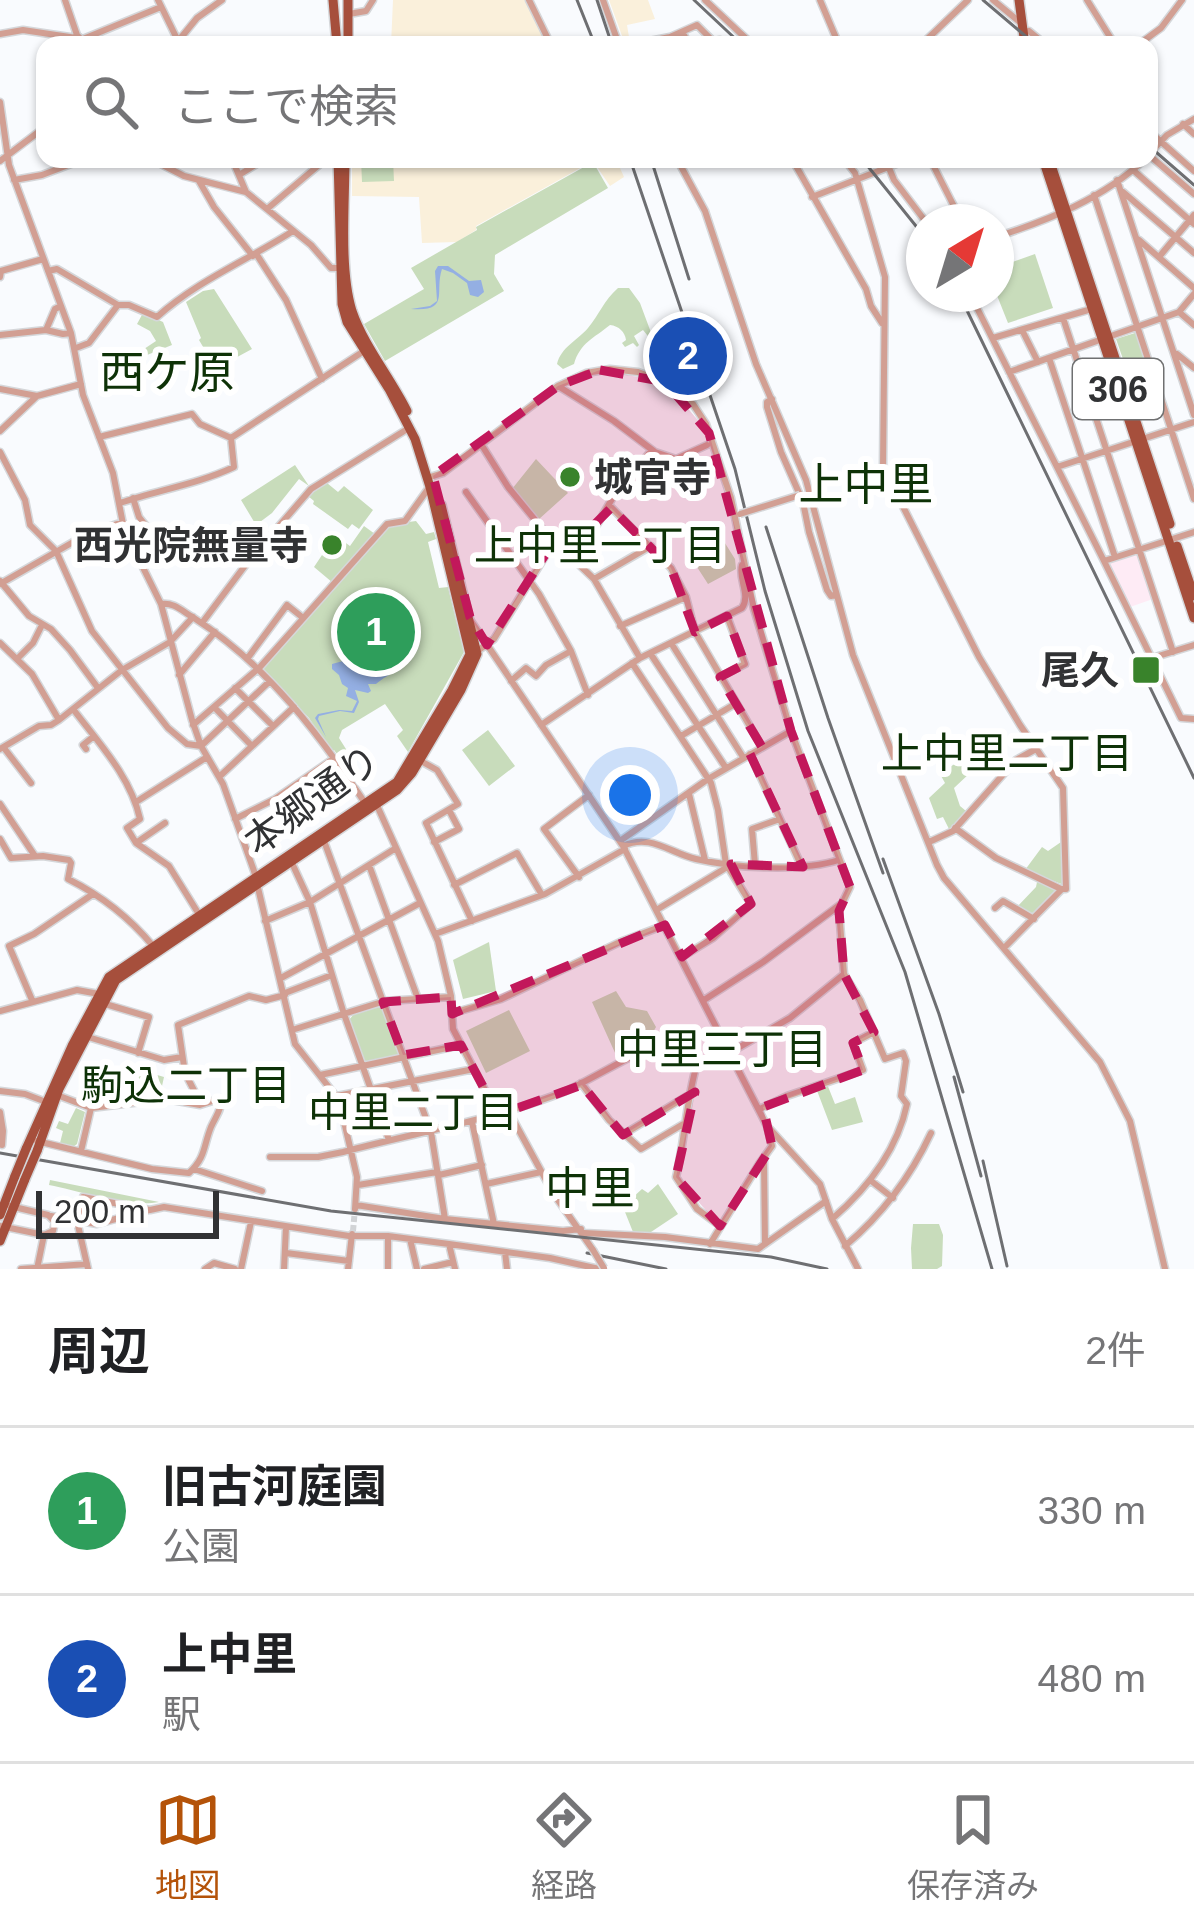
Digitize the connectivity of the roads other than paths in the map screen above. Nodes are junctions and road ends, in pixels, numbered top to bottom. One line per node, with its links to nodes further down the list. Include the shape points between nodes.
1 (64, 0): 23 (street)
2 (222, 0): 26 (street)
3 (333, 0): 18 (main road)
4 (348, 0): 17 (main road)
5 (373, 0): 17 (street)
6 (529, 0): 29 (street)
7 (602, 0): 30 (street)
8 (722, 0): 15 (street)
9 (820, 0): 35 (street)
10 (968, 0): 36 (street)
11 (993, 0): 19 (street)
12 (1022, 0): 19 (main road)
13 (1087, 0): 39 (street)
14 (1182, 0): 40 (street)
15 (707, 2): 34 (street)
16 (160, 4): 24 (street); 25 (street)
17 (349, 16): 18 (main road); 28 (main road)
18 (335, 21): 27 (main road)
19 (1026, 27): 37 (main road); 38 (street)
20 (683, 33): 31 (street); 32 (street); 33 (street, via 697,26)
21 (0, 34): 22 (street)
22 (54, 36)
23 (78, 36)
24 (97, 36)
25 (174, 36)
26 (184, 36)
27 (336, 36)
28 (348, 36)
29 (546, 36)
30 (616, 36)
31 (670, 36)
32 (684, 36)
33 (709, 36)
34 (743, 36)
35 (835, 36)
36 (930, 36)
37 (1027, 36)
38 (1036, 36)
39 (1109, 36)
40 (1150, 36)
41 (0, 102): 48 (street)
42 (1194, 118): 43 (street)
43 (1183, 124): 44 (street); 46 (street)
44 (1194, 134)
45 (36, 135): 48 (street)
46 (1160, 141): 47 (street); 64 (street)
47 (1158, 144)
48 (4, 159): 66 (street)
49 (1158, 164): 71 (street)
50 (60, 168): 66 (street)
51 (171, 168): 67 (street)
52 (236, 168): 65 (street)
53 (250, 168): 65 (street)
54 (315, 168): 76 (street)
55 (341, 168): 87 (main road, 本郷通り)
56 (341, 168): 135 (main road, 本郷通り, via 351,308 412,421)
57 (682, 168): 120 (street, via 710,223)
58 (797, 168): 73 (street)
59 (849, 168): 68 (street)
60 (886, 168): 68 (street); 74 (street)
61 (935, 168): 75 (street)
62 (1049, 168): 77 (main road, 306)
63 (1133, 170): 69 (street); 78 (street)
64 (1194, 171)
65 (239, 175): 70 (street)
66 (14, 180): 86 (street)
67 (199, 181): 70 (street); 84 (street)
68 (857, 181): 73 (street); 99 (street, via 885,277)
69 (1118, 185): 72 (street); 81 (street); 82 (street)
70 (246, 192): 76 (street)
71 (1194, 194)
72 (1094, 195): 77 (street); 100 (street)
73 (812, 197): 99 (street)
74 (912, 204)
75 (953, 204)
76 (267, 209): 79 (street)
77 (1064, 213): 80 (street); 93 (main road, 306)
78 (1192, 220): 82 (street)
79 (293, 231): 84 (street); 87 (street)
80 (1014, 231)
81 (1136, 237): 85 (street); 97 (street)
82 (1176, 237): 83 (street); 85 (street)
83 (1194, 253)
84 (255, 255): 91 (street, via 157,317); 115 (street, via 280,288)
85 (1159, 257): 90 (street)
86 (44, 259): 88 (street); 89 (street)
87 (340, 268): 109 (main road, 本郷通り, via 347,322)
88 (48, 271): 91 (street); 92 (street)
89 (0, 277)
90 (1194, 291): 95 (street)
91 (118, 304): 107 (street)
92 (61, 306): 101 (street); 103 (street)
93 (1095, 308): 96 (street); 106 (main road, 306)
94 (979, 312): 105 (street)
95 (1179, 312): 97 (street); 98 (street)
96 (1063, 317): 102 (street); 108 (street)
97 (1162, 318): 100 (street); 110 (street)
98 (1194, 325)
99 (885, 327): 214 (street, via 883,467 979,657)
100 (1137, 328): 106 (street); 123 (street)
101 (46, 330): 103 (street); 104 (street)
102 (1022, 330): 105 (street); 112 (street)
103 (71, 333): 107 (street)
104 (0, 335)
105 (993, 338): 114 (street)
106 (1106, 339): 108 (street); 127 (main road, 306)
107 (76, 348): 116 (street)
108 (1074, 349): 111 (street); 131 (street)
109 (364, 351): 115 (street); 122 (main road, 本郷通り)
110 (1174, 352): 113 (street); 121 (street)
111 (1049, 358): 112 (street); 133 (street)
112 (1038, 362): 114 (street)
113 (1194, 368)
114 (1009, 372): 134 (street)
115 (322, 379): 126 (street)
116 (82, 384): 119 (street); 125 (street)
117 (558, 386): 128 (street); 130 (street); 142 (street, via 623,369 682,394 706,424)
118 (0, 389): 119 (street)
119 (37, 396): 124 (street)
120 (772, 399): 137 (street, via 767,406); 158 (street, via 809,487)
121 (1194, 419): 123 (street)
122 (410, 428): 135 (main road, 本郷通り); 167 (street, via 311,489)
123 (1171, 429): 127 (street); 139 (street)
124 (0, 430)
125 (99, 437): 126 (street, via 192,414); 140 (street)
126 (231, 438): 138 (street, via 234,467)
127 (1139, 440): 131 (street); 145 (main road, 306)
128 (481, 444): 135 (street); 146 (street)
129 (707, 446): 130 (street, via 676,459)
130 (652, 450): 141 (street)
131 (1107, 450): 133 (street); 148 (street)
132 (0, 452): 149 (street, via 30,525)
133 (1082, 459): 134 (street); 151 (street)
134 (1057, 467): 152 (street)
135 (430, 480): 164 (street, via 405,521 389,523); 166 (main road, 本郷通り)
136 (466, 492): 156 (street)
137 (800, 495): 142 (street, bridge); 158 (street, via 827,590)
138 (133, 499): 140 (street); 154 (street, via 162,546)
139 (1194, 500)
140 (120, 503): 143 (street)
141 (610, 505): 147 (street); 150 (street)
142 (737, 515): 153 (street)
143 (123, 522): 149 (street); 154 (street)
144 (1194, 532): 145 (street)
145 (1172, 539): 148 (street); 159 (main road, 306); 165 (main road, 306)
146 (554, 541): 150 (street); 156 (street)
147 (652, 546): 155 (street); 160 (street)
148 (1140, 549): 151 (street); 177 (street)
149 (56, 551): 157 (street); 185 (street, via 83,615)
150 (566, 553): 155 (street)
151 (1114, 556): 152 (street)
152 (1104, 561): 181 (street)
153 (742, 562): 162 (street, via 746,602); 206 (street)
154 (141, 564): 161 (street)
155 (594, 579): 169 (street)
156 (530, 580): 176 (street); 179 (street)
157 (0, 583): 168 (street)
158 (836, 595): 236 (street)
159 (1194, 596)
160 (686, 597): 169 (street); 171 (street)
161 (160, 604): 163 (street); 172 (street)
162 (727, 616): 171 (street); 187 (street, via 745,664)
163 (193, 617): 167 (street); 172 (street)
164 (304, 618): 182 (street, via 286,605); 184 (street)
165 (1194, 618)
166 (467, 622): 179 (street); 179 (main road, 本郷通り); 179 (main road, 本郷通り)
167 (202, 623): 170 (street)
168 (42, 625): 180 (street); 190 (street)
169 (620, 626): 183 (street)
170 (215, 632): 182 (street); 186 (street)
171 (694, 632): 174 (street); 187 (street)
172 (170, 642): 185 (street); 186 (street)
173 (0, 643): 180 (street)
174 (671, 643): 178 (street); 198 (street)
175 (1194, 645): 177 (street)
176 (571, 651): 189 (street, via 536,676 526,668); 192 (street)
177 (1173, 652): 181 (street)
178 (650, 653): 183 (street); 204 (street)
179 (478, 654): 189 (street, via 495,658); 218 (main road, 本郷通り); 227 (main road, 本郷通り, via 406,770)
180 (18, 658): 200 (street)
181 (1152, 658): 199 (street, via 1181,718)
182 (248, 659): 184 (street)
183 (636, 661): 192 (street); 208 (street)
184 (257, 668): 188 (street); 191 (street)
185 (122, 670): 190 (street); 209 (street, via 168,728)
186 (179, 675): 202 (street)
187 (720, 677): 194 (street)
188 (270, 681): 193 (street); 196 (street)
189 (511, 681): 203 (street)
190 (98, 688): 197 (street)
191 (235, 688): 193 (street); 195 (street)
192 (588, 695): 203 (street)
193 (248, 702): 201 (street); 205 (street)
194 (735, 703): 198 (street); 211 (street)
195 (214, 707): 201 (street); 202 (street)
196 (294, 707): 205 (street); 217 (street)
197 (73, 709): 200 (street); 207 (street)
198 (716, 714): 204 (street); 215 (street)
199 (1194, 719)
200 (59, 720): 212 (street)
201 (228, 721): 209 (street); 210 (street)
202 (194, 725): 209 (street)
203 (541, 725): 224 (street)
204 (698, 725): 208 (street); 219 (street)
205 (273, 727): 210 (street)
206 (791, 731): 211 (street); 242 (street)
207 (94, 736): 213 (street); 225 (street)
208 (681, 736): 221 (street)
209 (201, 746): 216 (street)
210 (252, 746): 220 (street)
211 (762, 747): 215 (street)
212 (2, 748): 222 (street)
213 (86, 749)
214 (1036, 749): 232 (street, via 1016,760); 252 (street, via 1063,788)
215 (746, 756): 219 (street); 230 (street)
216 (207, 757): 220 (street); 225 (street)
217 (333, 759): 227 (street); 229 (street)
218 (419, 760): 227 (main road, 本郷通り, via 404,784); 228 (street, via 437,770 458,804)
219 (726, 767): 221 (street)
220 (219, 777): 229 (street)
221 (708, 778): 223 (street); 245 (street)
222 (31, 783)
223 (688, 792): 238 (street); 241 (street)
224 (589, 795): 238 (street); 248 (street, via 544,829)
225 (136, 802): 237 (street, via 140,819 127,828)
226 (0, 804): 240 (street)
227 (371, 804): 234 (main road, 本郷通り); 239 (street); 249 (main road, 本郷通り)
228 (449, 810): 235 (street, via 426,823); 235 (street, via 459,829)
229 (235, 819): 249 (street)
230 (780, 819): 246 (street, via 752,830); 247 (street)
231 (165, 824): 237 (street)
232 (956, 828): 236 (street); 252 (street)
233 (0, 839): 240 (street, via 11,858)
234 (324, 841): 243 (main road, 本郷通り); 250 (street)
235 (434, 842): 251 (street)
236 (929, 842): 270 (street, via 944,878)
237 (136, 843): 260 (street, via 169,866)
238 (623, 845): 241 (street, via 648,841); 248 (street); 259 (street)
239 (396, 848): 244 (street); 256 (street)
240 (34, 856): 253 (street, via 69,860 68,878)
241 (705, 860): 245 (street)
242 (839, 860): 247 (street); 257 (street, via 850,887)
243 (291, 861): 249 (main road, 本郷通り); 255 (street)
244 (369, 865): 250 (street); 261 (street)
245 (728, 865): 246 (street); 259 (street); 273 (street, via 751,904)
246 (755, 865): 247 (street)
247 (802, 866)
248 (579, 877): 254 (street)
249 (255, 882): 260 (main road, 本郷通り); 263 (street); 279 (main road, 本郷通り)
250 (340, 884): 255 (street); 267 (street)
251 (454, 885): 254 (street, via 517,853); 264 (street)
252 (1062, 890): 262 (street)
253 (95, 893): 268 (street); 269 (street)
254 (542, 896): 264 (street)
255 (310, 902): 263 (street); 272 (street)
256 (421, 903): 261 (street); 266 (street)
257 (842, 904): 274 (street); 282 (street)
258 (995, 908): 262 (street, via 1003,901)
259 (657, 910): 265 (street)
260 (200, 916): 269 (main road, 本郷通り)
261 (389, 920): 267 (street); 280 (street)
262 (1034, 920): 270 (street)
263 (265, 921): 276 (street)
264 (472, 921): 266 (street)
265 (665, 925): 273 (street); 285 (street)
266 (435, 934): 278 (street)
267 (359, 937): 272 (street); 283 (street)
268 (9, 946): 271 (street); 281 (street)
269 (153, 946): 279 (main road, 本郷通り, via 109,977)
270 (1004, 948): 376 (street, via 1090,1049 1126,1110)
271 (0, 950)
272 (326, 955): 275 (street); 276 (street)
273 (682, 957): 282 (street)
274 (844, 974): 288 (street); 291 (street, via 790,1018)
275 (332, 975): 277 (street); 286 (street)
276 (281, 979): 277 (street)
277 (285, 994): 287 (street); 294 (street, via 249,996 178,1025)
278 (452, 997): 280 (street); 285 (street)
279 (100, 998): 281 (street, via 77,990); 289 (main road, 本郷通り); 292 (street, via 149,1018); 305 (main road, 本郷通り)
280 (418, 999): 283 (street)
281 (32, 1000): 284 (street)
282 (704, 1000): 291 (street)
283 (383, 1002): 286 (street); 293 (street)
284 (0, 1011)
285 (452, 1013): 290 (street)
286 (344, 1014): 287 (street); 296 (street)
287 (292, 1030): 298 (street)
288 (874, 1032): 308 (street, via 853,1043 863,1070); 331 (street, via 885,1059 903,1054 907,1104)
289 (85, 1035): 292 (street); 305 (main road, 本郷通り)
290 (461, 1045): 293 (street); 297 (street)
291 (730, 1051): 295 (street); 308 (street)
292 (138, 1053): 294 (street)
293 (403, 1055): 296 (street); 299 (street)
294 (182, 1057): 306 (street)
295 (698, 1062): 300 (street, via 649,1046); 304 (street)
296 (362, 1065): 298 (street); 301 (street)
297 (474, 1069): 299 (street); 311 (street)
298 (320, 1075): 303 (street)
299 (412, 1082): 301 (street); 315 (street)
300 (581, 1084): 310 (street); 317 (street)
301 (371, 1089): 303 (street); 319 (street)
302 (0, 1090): 305 (street)
303 (337, 1096): 323 (street)
304 (687, 1096): 313 (street); 317 (street)
305 (51, 1099): 307 (street); 321 (main road, 本郷通り)
306 (198, 1105): 307 (street, via 166,1099); 328 (street, via 222,1098)
307 (91, 1108): 324 (street)
308 (760, 1109): 314 (street)
309 (0, 1112): 320 (street)
310 (509, 1112): 311 (street); 329 (street)
311 (498, 1115): 312 (street)
312 (472, 1122): 315 (street); 327 (street)
313 (686, 1122): 317 (street, via 640,1149); 345 (street, via 676,1178)
314 (767, 1126): 318 (street); 322 (street)
315 (431, 1132): 319 (street); 330 (street)
316 (931, 1133): 335 (street)
317 (623, 1135)
318 (778, 1138): 322 (street); 336 (street)
319 (390, 1141): 323 (street)
320 (2, 1145)
321 (33, 1145): 324 (street); 337 (main road, 本郷通り, bridge)
322 (772, 1146): 326 (street)
323 (350, 1150): 325 (street); 333 (street)
324 (80, 1151): 328 (street, via 172,1173)
325 (270, 1157)
326 (763, 1158): 345 (street); 356 (street)
327 (482, 1166): 330 (street); 332 (street)
328 (194, 1169): 334 (street)
329 (542, 1172): 332 (street); 348 (street)
330 (437, 1173): 333 (street); 340 (street)
331 (870, 1180): 335 (street); 341 (street)
332 (486, 1184): 344 (street)
333 (358, 1185): 340 (street, via 356,1207)
334 (262, 1191)
335 (893, 1198): 357 (street)
336 (826, 1201): 341 (street); 356 (street)
337 (6, 1209): 339 (street); 346 (main road)
338 (150, 1210): 342 (street); 342 (street, via 83,1197); 343 (street)
339 (48, 1215): 342 (street); 350 (street, via 56,1226)
340 (445, 1219): 344 (street)
341 (832, 1219): 357 (street)
342 (77, 1221): 363 (street)
343 (251, 1222): 347 (street); 368 (street)
344 (494, 1224): 348 (street)
345 (720, 1226): 355 (street)
346 (2, 1227): 350 (street); 353 (main road)
347 (286, 1227): 349 (street); 358 (street)
348 (582, 1231): 355 (street); 374 (street, bridge)
349 (353, 1233): 351 (street); 361 (street)
350 (44, 1234): 367 (street)
351 (388, 1236): 352 (street); 370 (street)
352 (410, 1239): 354 (street); 371 (street)
353 (0, 1241)
354 (449, 1244): 359 (street); 362 (street)
355 (710, 1244): 356 (street)
356 (765, 1244)
357 (845, 1246): 375 (street)
358 (286, 1252): 361 (street); 369 (street)
359 (505, 1252): 360 (street); 372 (street)
360 (550, 1258): 373 (street); 374 (street)
361 (349, 1265)
362 (454, 1265): 371 (street)
363 (88, 1266): 365 (street)
364 (207, 1267): 368 (street)
365 (60, 1268): 367 (street)
366 (21, 1269): 367 (street)
367 (37, 1269)
368 (238, 1269)
369 (284, 1269)
370 (388, 1269)
371 (420, 1269)
372 (507, 1269)
373 (552, 1269)
374 (602, 1269)
375 (858, 1269)
376 (1166, 1269)

